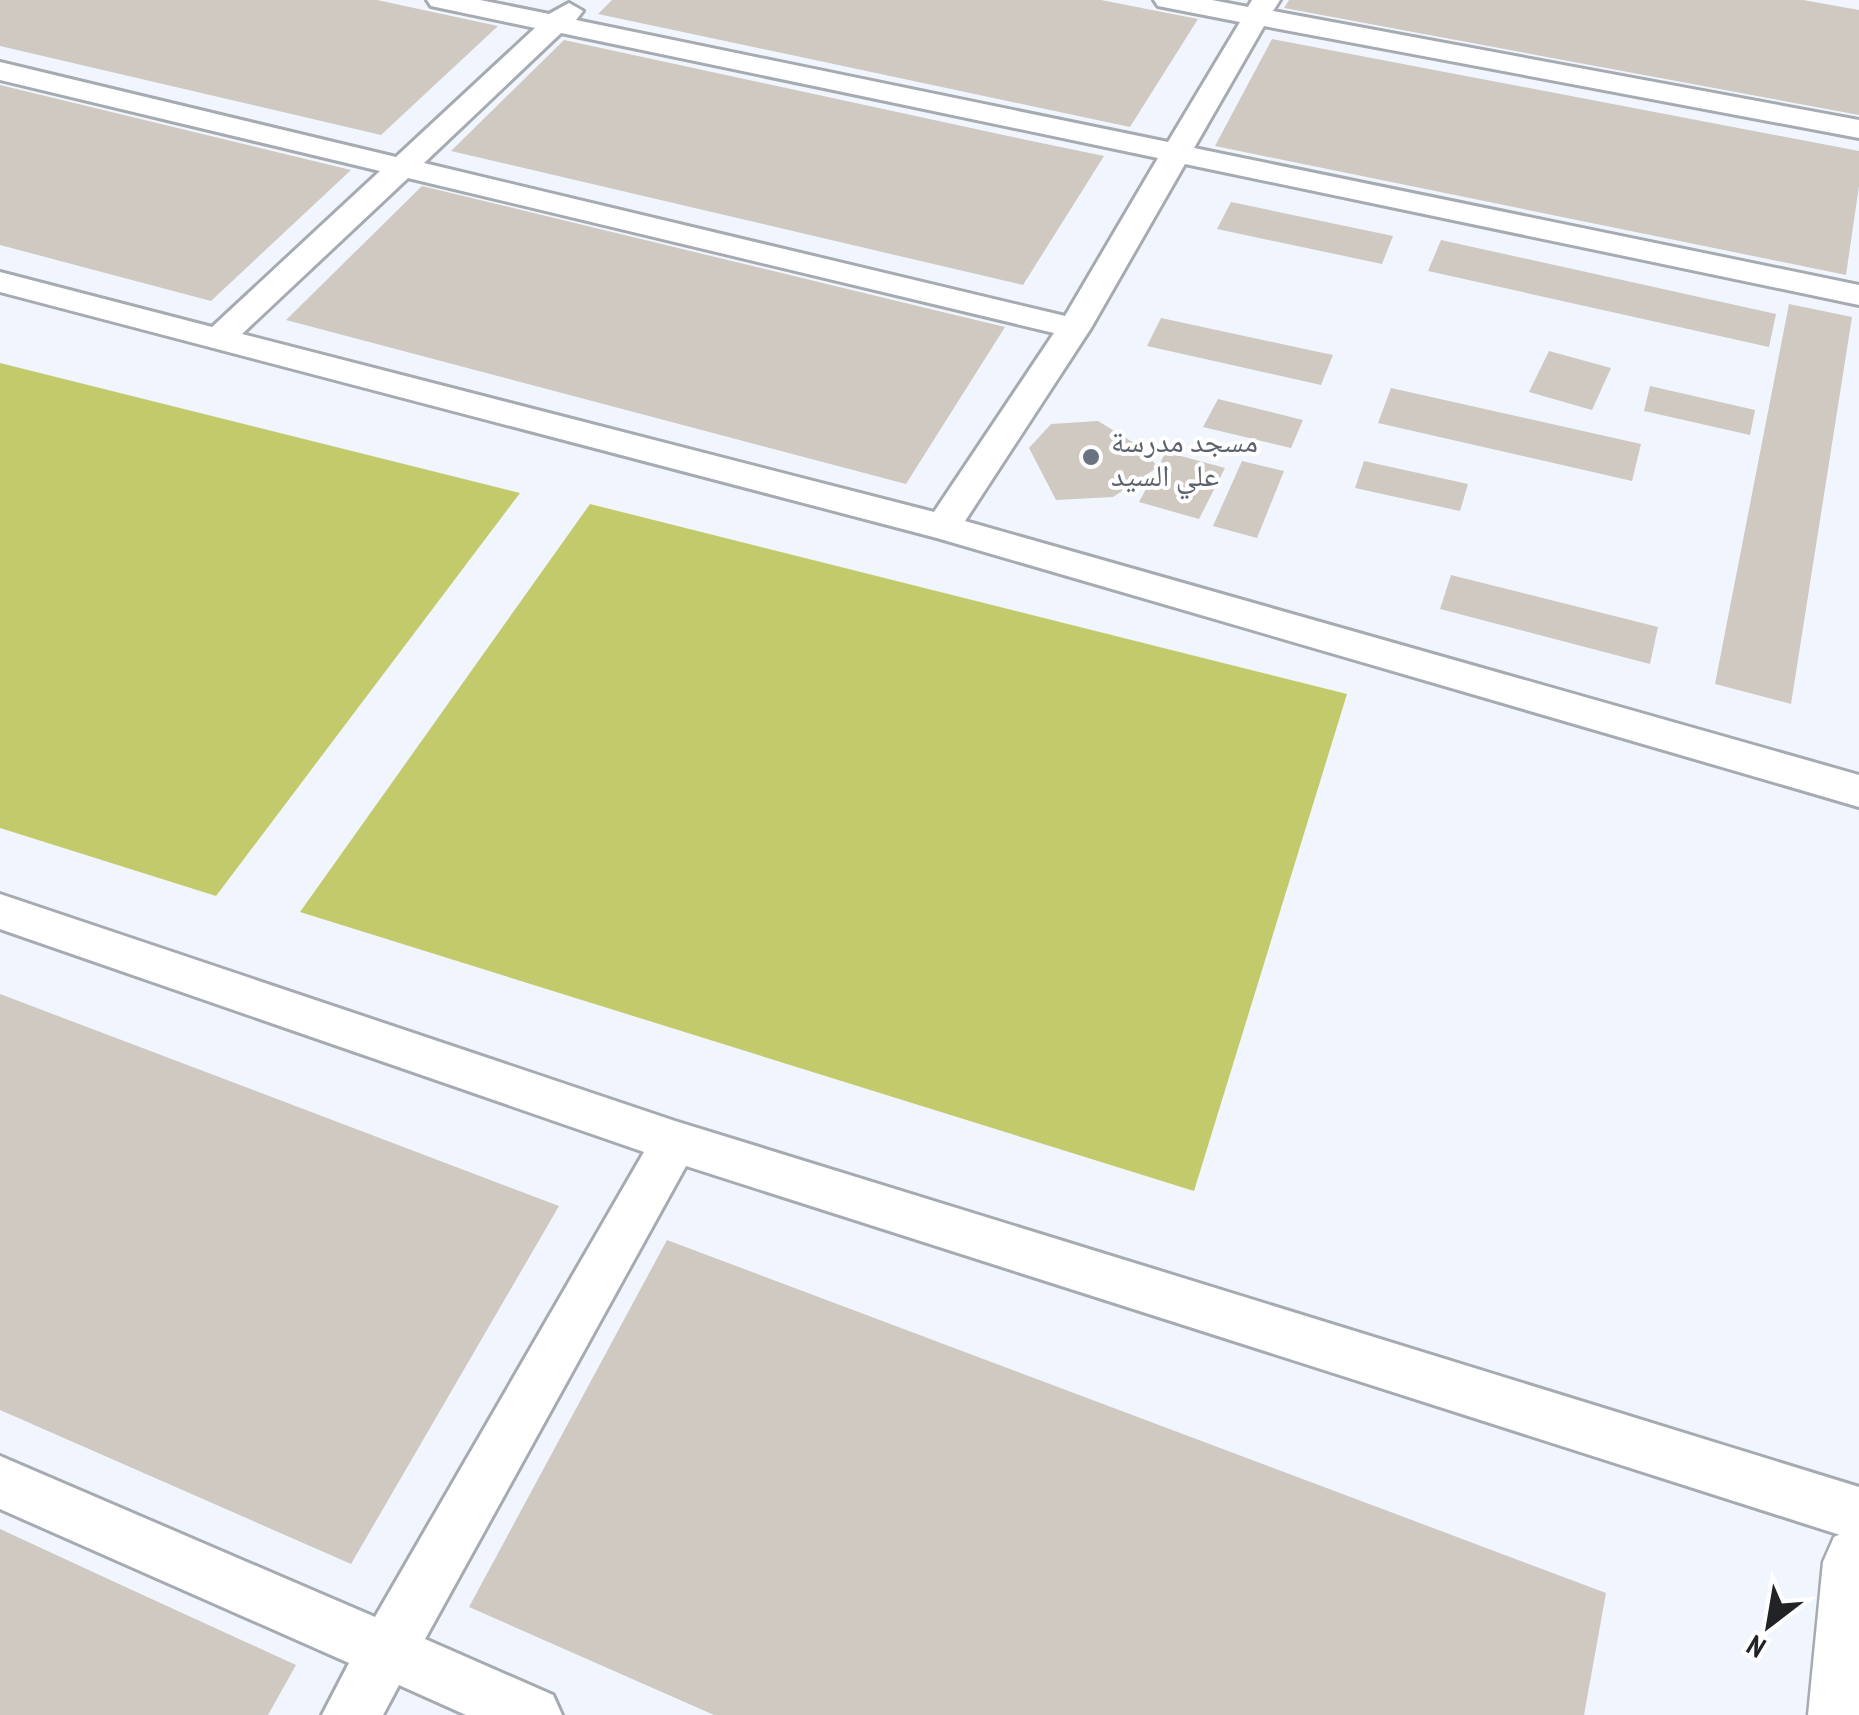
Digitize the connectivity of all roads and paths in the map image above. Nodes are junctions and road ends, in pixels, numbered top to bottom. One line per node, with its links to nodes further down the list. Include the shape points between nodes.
1 (442, 0): 5 (street)
2 (580, 0): 5 (street)
3 (1168, 0): 4 (street)
4 (1261, 8): 7 (street); 8 (street)
5 (554, 24): 8 (street); 9 (street)
6 (0, 71): 9 (street)
7 (1859, 129)
8 (1178, 156): 11 (street); 12 (street)
9 (402, 167): 12 (street); 13 (street)
10 (0, 282): 13 (street)
11 (1859, 295)
12 (1074, 328): 14 (street)
13 (218, 339): 14 (street)
14 (942, 527): 15 (street)
15 (1859, 791)
16 (0, 911): 17 (street)
17 (674, 1142): 19 (street); 21 (street)
18 (0, 1482): 21 (street)
19 (1859, 1514)
20 (1859, 1562): 24 (main road)
21 (386, 1652): 22 (street); 23 (street)
22 (350, 1715)
23 (533, 1715)
24 (1845, 1715)

